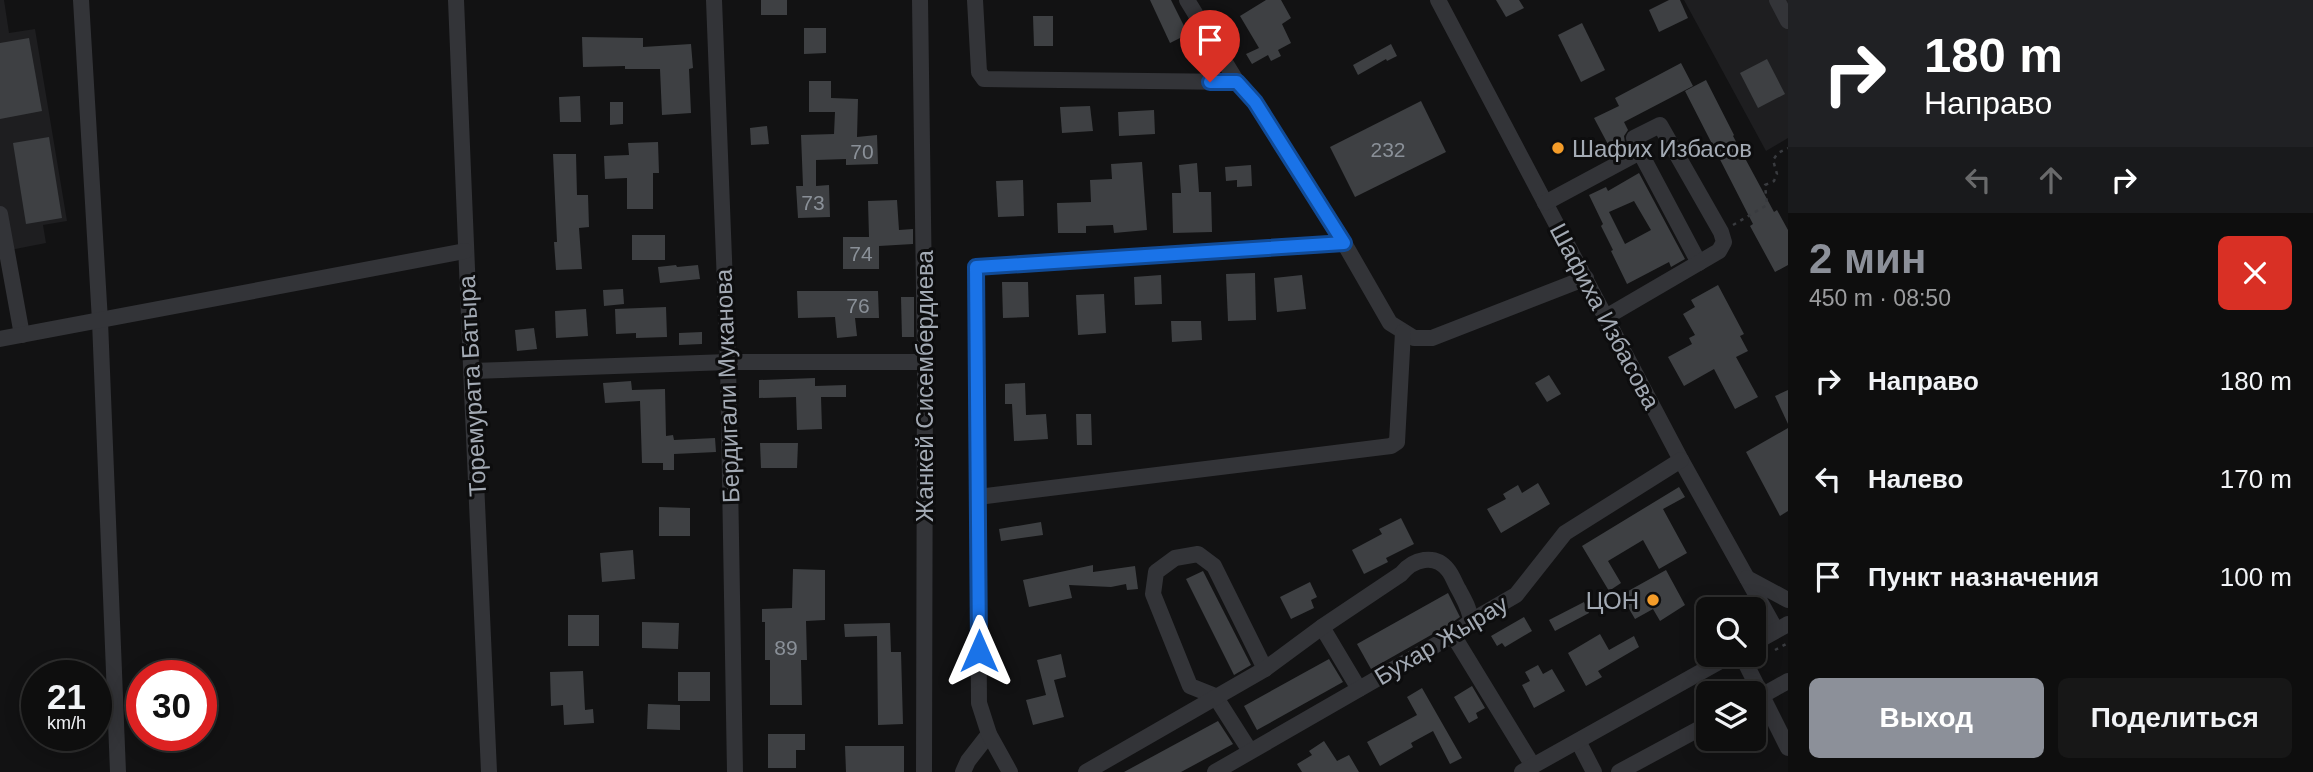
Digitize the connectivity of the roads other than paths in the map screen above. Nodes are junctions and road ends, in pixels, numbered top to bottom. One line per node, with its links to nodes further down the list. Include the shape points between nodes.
1 (81, 0): 19 (street)
2 (456, 0): 15 (street, Торемурата Батыра)
3 (714, 0): 23 (street, Бердигали Муканова)
4 (920, 0): 24 (street, Жанкей Сисембердиева)
5 (975, 0): 10 (street, via 979,72 984,79)
6 (1187, 0): 10 (street)
7 (1438, 0): 12 (street, Шафиха Избасова)
8 (1777, 0): 9 (street)
9 (1788, 21)
10 (1237, 82): 14 (street, via 1255,102)
11 (1640, 152): 12 (street); 16 (street); 16 (street, via 1634,138 1660,125 1721,232 1724,242 1719,251)
12 (1545, 203): 17 (street, Шафиха Избасова)
13 (0, 214): 21 (street)
14 (1344, 243): 20 (street, via 1390,323); 27 (street, via 976,267)
15 (465, 251): 19 (street); 25 (street, Торемурата Батыра)
16 (1699, 263): 18 (street)
17 (1586, 278): 18 (street, Шафиха Избасова); 20 (street, via 1433,338 1414,338)
18 (1606, 317): 26 (street, Шафиха Избасова)
19 (100, 321): 21 (street); 49 (street)
20 (1403, 332): 27 (street, via 1396,442 1391,446)
21 (22, 335): 22 (street)
22 (0, 339)
23 (728, 362): 24 (street); 25 (street); 51 (street, Бердигали Муканова)
24 (925, 362): 52 (street, Жанкей Сисембердиева)
25 (472, 371): 50 (street, Торемурата Батыра)
26 (1681, 460): 28 (street, Шафиха Избасова); 31 (street, Бухар Жырау, via 1564,533 1516,595)
27 (978, 497): 44 (street, via 979,703)
28 (1747, 577): 29 (street); 30 (street); 33 (street, Шафиха Избасова)
29 (1751, 597)
30 (1788, 600)
31 (1471, 621): 32 (street, via 1447,568 1421,559); 34 (street, Бухар Жырау)
32 (1322, 627): 37 (street); 39 (street)
33 (1782, 627): 35 (street)
34 (1454, 635): 39 (street, Бухар Жырау); 48 (street)
35 (1766, 636)
36 (1710, 667): 45 (street)
37 (1265, 670): 41 (street); 41 (street, via 1214,566 1198,554 1175,558 1156,572 1153,594 1190,686)
38 (1788, 681): 40 (street)
39 (1359, 689): 47 (street, Бухар Жырау)
40 (1766, 693)
41 (1215, 696): 47 (street); 55 (street)
42 (1766, 713): 46 (street)
43 (1696, 730): 58 (street)
44 (989, 734): 53 (street); 54 (street)
45 (1578, 741): 48 (street); 57 (street)
46 (1788, 748)
47 (1250, 751): 56 (street, Бухар Жырау)
48 (1528, 769)
49 (118, 772)
50 (489, 772)
51 (736, 772)
52 (924, 772)
53 (963, 772)
54 (1010, 772)
55 (1086, 772)
56 (1215, 772)
57 (1594, 772)
58 (1619, 772)

